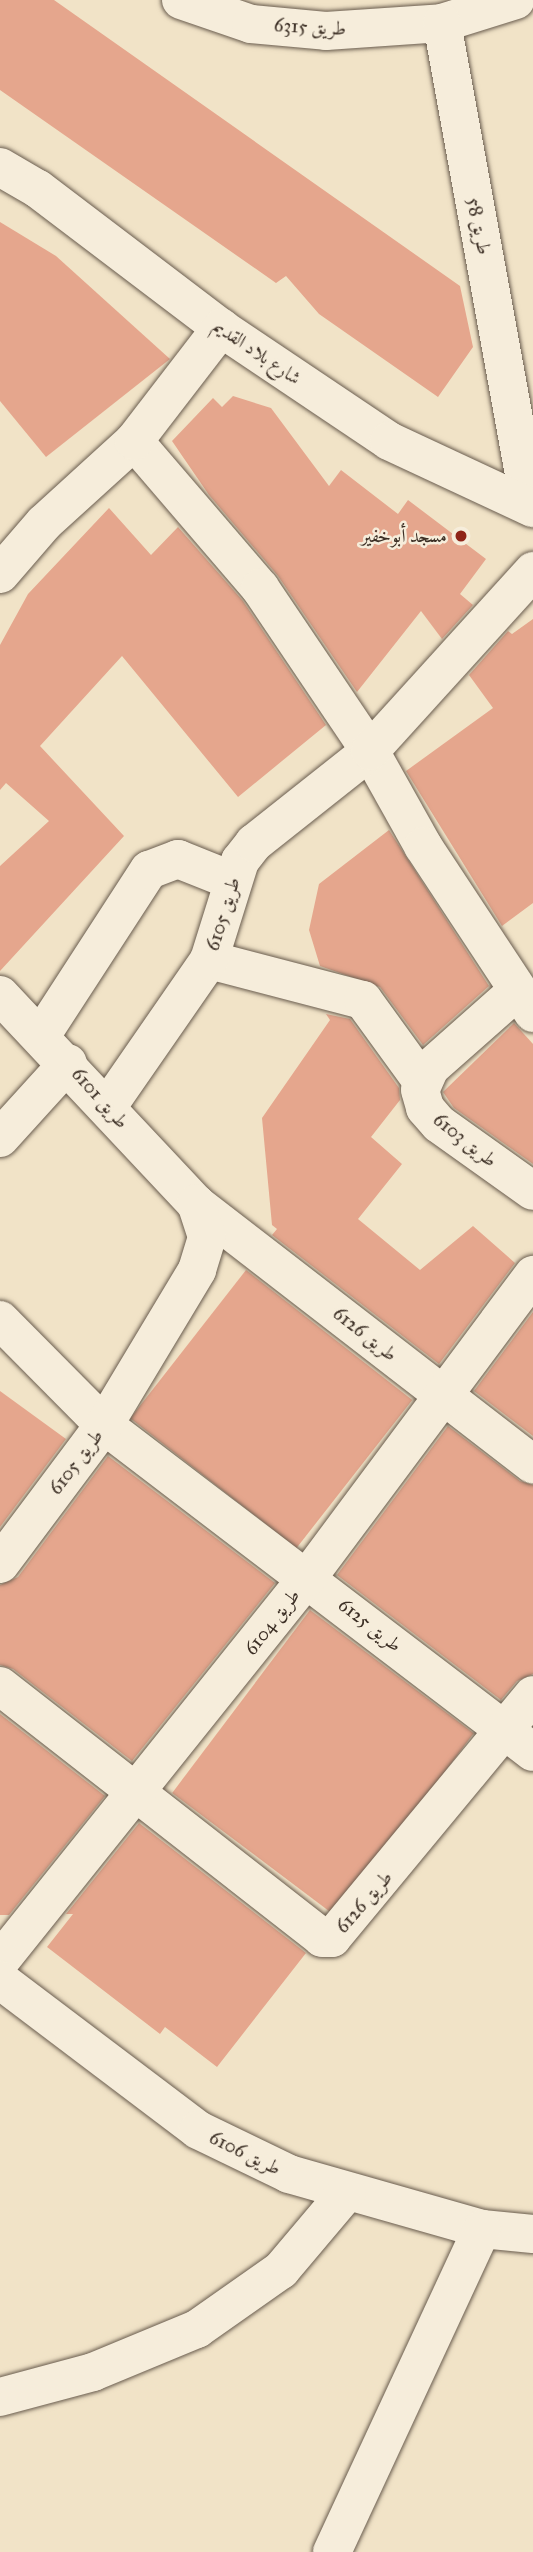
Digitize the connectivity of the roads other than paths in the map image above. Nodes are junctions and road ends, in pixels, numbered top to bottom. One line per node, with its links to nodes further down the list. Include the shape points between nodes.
1 (181, 0): 3 (street, طريق 6315, via 251,24 326,31)
2 (516, 0): 3 (street)
3 (442, 23): 7 (street, طريق 58)
4 (0, 167): 5 (street, شارع بلاد القديم, via 38,189)
5 (221, 328): 6 (street); 7 (street, شارع بلاد القديم, via 389,441)
6 (134, 442): 9 (street, via 44,523); 10 (street, via 253,579)
7 (531, 507)
8 (533, 571): 10 (street, طريق 6105)
9 (0, 574)
10 (370, 751): 11 (street, طريق 6105, via 254,843); 14 (street, via 423,846)
11 (233, 881): 12 (street, طريق 6105); 15 (street, via 178,859 149,870)
12 (209, 960): 17 (street, via 357,996); 18 (street, طريق 6105)
13 (0, 995): 15 (street, طريق 6101)
14 (525, 1002): 17 (street)
15 (41, 1036): 16 (street, طريق 6101)
16 (68, 1063): 18 (street, طريق 6101); 19 (street)
17 (421, 1080): 20 (street, طريق 6103, via 422,1101 432,1116)
18 (108, 1106): 21 (street, طريق 6101)
19 (0, 1138)
20 (533, 1191)
21 (197, 1204): 24 (street, طريق 6126); 25 (street, طريق 6105, via 207,1237 197,1270)
22 (533, 1275): 24 (street, طريق 6104)
23 (0, 1320): 25 (street, طريق 6125)
24 (442, 1395): 26 (street, طريق 6126); 28 (street, طريق 6104)
25 (104, 1425): 27 (street, طريق 6105); 28 (street, طريق 6125)
26 (533, 1464)
27 (0, 1564)
28 (308, 1577): 31 (street, طريق 6125); 32 (street, طريق 6104)
29 (0, 1686): 32 (street)
30 (533, 1695): 31 (street, طريق 6126)
31 (519, 1742): 32 (street, طريق 6126, via 339,1935 322,1937)
32 (139, 1791): 33 (street, طريق 6104)
33 (0, 1961)
34 (0, 1980): 35 (street, طريق 6106, via 198,2130 289,2174)
35 (347, 2192): 36 (street, طريق 6106); 38 (street, via 281,2270 197,2329 93,2372)
36 (482, 2229): 37 (street, طريق 6106); 39 (street)
37 (533, 2234)
38 (0, 2397)
39 (332, 2552)

